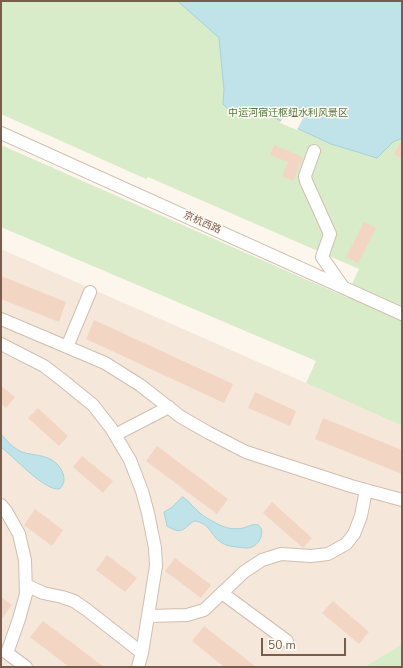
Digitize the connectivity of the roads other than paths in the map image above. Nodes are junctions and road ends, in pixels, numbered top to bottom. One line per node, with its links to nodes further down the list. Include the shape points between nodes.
1 (1, 133): 3 (street, 京杭西路)
2 (314, 151): 3 (street, via 305,176 330,234 322,257)
3 (344, 288): 5 (street, 京杭西路)
4 (90, 292): 8 (street)
5 (402, 314)
6 (1, 319): 8 (street)
7 (1, 344): 10 (street, via 44,366 62,379 93,405)
8 (67, 347): 9 (street, via 105,363 140,384)
9 (168, 407): 10 (street); 11 (street, via 181,417 246,452)
10 (115, 435): 16 (street, via 130,460 148,513 156,566)
11 (366, 490): 12 (street); 15 (street, via 362,516 346,544 328,554 281,554 262,560 244,572)
12 (402, 500)
13 (1, 505): 14 (street, via 19,534 25,560)
14 (26, 585): 18 (street, via 19,619); 19 (street, via 43,593 74,601)
15 (222, 593): 16 (street, via 204,610 187,615); 17 (street)
16 (148, 616): 19 (street)
17 (287, 641)
18 (4, 651): 20 (street)
19 (142, 653): 21 (street)
20 (26, 667)
21 (138, 667)

